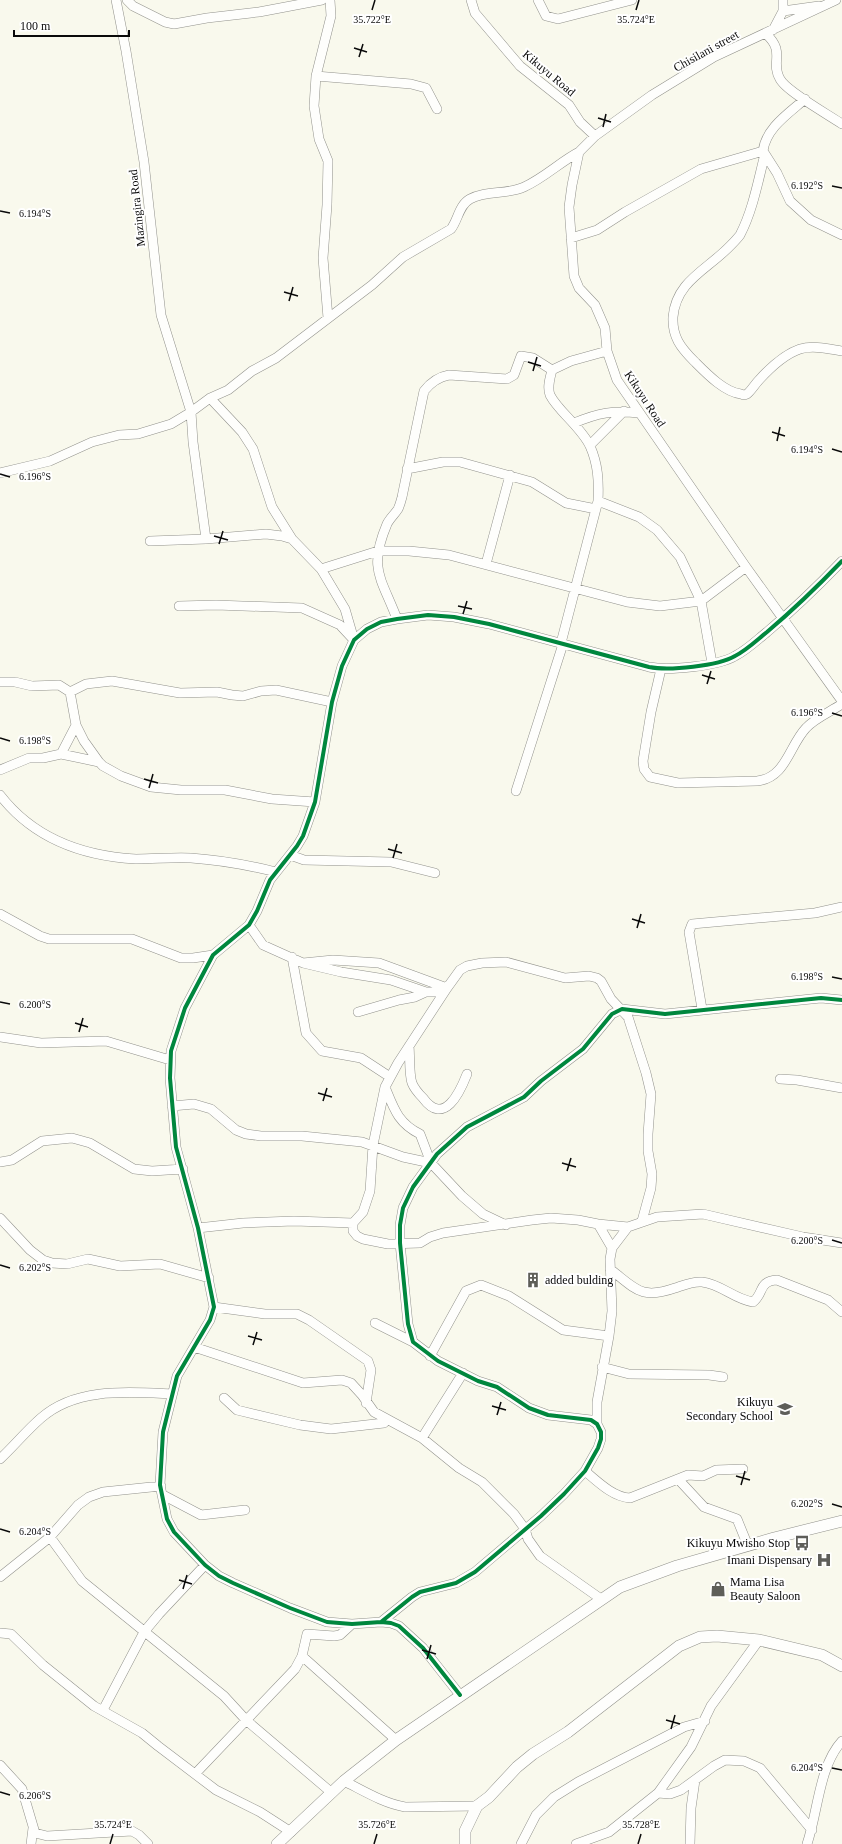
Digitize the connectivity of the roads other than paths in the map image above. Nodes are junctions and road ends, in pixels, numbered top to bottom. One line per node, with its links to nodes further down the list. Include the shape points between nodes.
1 (116, 0): 28 (street, Mazingira Road, via 144,162 161,315)
2 (127, 0): 3 (street, via 138,9 174,24)
3 (322, 0)
4 (330, 0): 13 (street, via 332,16)
5 (471, 0): 17 (street, Kikuyu Road, via 475,13 520,66 569,105 580,122)
6 (538, 0): 7 (street, via 546,16 558,19)
7 (632, 0)
8 (783, 0): 11 (street)
9 (836, 0): 10 (street, Chisilani street)
10 (825, 5): 11 (street); 12 (street, Chisilani street)
11 (783, 11): 12 (street)
12 (770, 32): 14 (street, via 777,46 780,80); 17 (street, Chisilani street, via 714,57 652,95)
13 (316, 76): 15 (street, via 411,84 426,88); 22 (street, via 314,106 319,139 328,161 323,258)
14 (804, 100): 16 (street); 19 (street, via 766,136)
15 (437, 109)
16 (842, 124)
17 (595, 136): 18 (street)
18 (578, 152): 21 (street, Kikuyu Road, via 569,207); 22 (street, via 524,187 511,192 483,194 470,198 450,229 403,257 372,285)
19 (764, 152): 20 (street, via 790,201 811,220); 21 (street, via 700,169 597,230); 24 (street, via 750,211 739,236 685,285 678,295 672,326 676,340 716,381 742,395 787,356 800,349 822,348)
20 (842, 235)
21 (571, 238): 23 (street, Kikuyu Road, via 574,276 579,288 595,305 605,328)
22 (328, 318): 26 (street, via 276,358 252,371 228,390)
23 (607, 351): 25 (street, via 571,361); 29 (street, Kikuyu Road, via 616,380)
24 (842, 351)
25 (552, 370): 30 (street, via 548,381 550,394); 32 (street, via 533,358 521,356 514,375 507,379 450,375 431,382 424,391)
26 (210, 398): 28 (street); 37 (street, via 242,432 252,449 272,507)
27 (624, 411): 29 (street); 30 (street, via 606,412); 31 (street)
28 (191, 412): 33 (street, via 171,424 138,434 98,440 50,461); 36 (street, Mazingira Road)
29 (639, 413): 42 (street, Kikuyu Road)
30 (574, 423): 31 (street)
31 (590, 445): 35 (street, via 597,465)
32 (407, 469): 34 (street, via 443,462 460,462); 39 (street, via 398,509 389,521)
33 (0, 473)
34 (510, 475): 35 (street, via 532,482 566,503); 41 (street)
35 (597, 505): 44 (street); 45 (street, via 639,517 657,530 680,557)
36 (206, 539): 37 (street, via 266,534); 38 (street)
37 (292, 539): 43 (street)
38 (150, 541)
39 (378, 551): 41 (street, via 449,555); 43 (street); 47 (street, via 380,582)
40 (842, 561): 48 (street)
41 (486, 564): 44 (street)
42 (746, 567): 45 (street); 48 (street, Kikuyu Road)
43 (321, 569): 49 (street, via 345,609)
44 (575, 588): 45 (street, via 644,605 660,606); 50 (street)
45 (701, 601): 51 (street)
46 (180, 606): 49 (street, via 302,608 340,625)
47 (397, 618): 49 (street, via 367,629); 50 (street, via 428,615 454,617)
48 (782, 619): 51 (street, via 734,657); 56 (street, Kikuyu Road)
49 (354, 640): 55 (street, via 342,666)
50 (562, 644): 52 (street); 61 (street)
51 (712, 663): 52 (street)
52 (661, 670): 56 (street, via 651,712 643,765 650,777 678,783 768,779 788,758 806,728)
53 (0, 683): 54 (street, via 59,685)
54 (70, 692): 55 (street, via 86,684 112,681 180,693 217,692 243,696 276,690); 57 (street)
55 (332, 702): 63 (street)
56 (842, 703)
57 (76, 724): 58 (street); 59 (street)
58 (61, 754): 59 (street); 60 (street, via 29,758)
59 (98, 762): 63 (street, via 121,776 151,787 225,790 272,799)
60 (0, 770)
61 (516, 791)
62 (0, 795): 65 (street, via 9,807 41,834 68,846 93,853 135,859 192,858 236,862)
63 (315, 802): 64 (street, via 303,836)
64 (290, 855): 65 (street); 66 (street, via 304,860 391,862)
65 (276, 872): 69 (street)
66 (435, 874)
67 (842, 908): 77 (street, via 815,913 692,924 689,932)
68 (0, 914): 70 (street, via 49,939 132,939 181,958)
69 (249, 925): 70 (street); 71 (street, via 263,945)
70 (213, 955): 81 (street, via 180,1022)
71 (292, 957): 72 (street); 83 (street, via 306,1033 322,1051 361,1058)
72 (303, 963): 73 (street, via 333,960 379,963); 74 (street, via 391,980)
73 (447, 988): 74 (street); 76 (street, via 460,970 467,966 506,962 565,978 594,977 601,981 611,999); 80 (street)
74 (426, 992): 78 (street)
75 (841, 998): 77 (street)
76 (622, 1009): 77 (street, via 665,1014); 90 (street, via 612,1014 583,1049 524,1097 467,1127 437,1154); 93 (street, via 632,1026 651,1094 648,1139 652,1174)
77 (702, 1009)
78 (358, 1012)
79 (0, 1037): 81 (street, via 41,1043 106,1041)
80 (409, 1046): 82 (street, via 412,1083 427,1104 435,1108 444,1109 452,1103); 83 (street)
81 (170, 1060): 87 (street)
82 (467, 1074)
83 (390, 1077): 85 (street)
84 (780, 1079): 86 (street)
85 (385, 1086): 88 (street); 90 (street, via 400,1119 409,1129 420,1134)
86 (842, 1088)
87 (172, 1106): 88 (street, via 194,1104 211,1109 236,1130 246,1134 309,1137); 91 (street, via 176,1147)
88 (373, 1145): 90 (street, via 403,1157); 94 (street, via 370,1191 363,1212)
89 (0, 1162): 91 (street, via 12,1160 42,1141 72,1138 90,1143 134,1169)
90 (432, 1163): 96 (street, via 462,1196 483,1214); 99 (street, via 406,1200 400,1225)
91 (183, 1169): 98 (street)
92 (0, 1218): 103 (street, via 30,1250 52,1263 67,1264 88,1259 120,1266 160,1264)
93 (642, 1221): 97 (street); 100 (street, via 657,1217 703,1214 803,1237)
94 (353, 1223): 98 (street, via 290,1221 236,1223); 99 (street, via 353,1230 363,1239 388,1244)
95 (598, 1224): 96 (street, via 551,1218); 97 (street); 101 (street)
96 (506, 1225): 99 (street, via 442,1234 420,1244)
97 (628, 1227): 101 (street)
98 (198, 1228): 103 (street)
99 (400, 1243): 108 (street, via 408,1324)
100 (842, 1243)
101 (612, 1248): 102 (street)
102 (610, 1269): 105 (street, via 644,1293 662,1293 686,1284 701,1282 723,1288 736,1297 753,1302 763,1285 768,1281 777,1280 828,1300); 107 (street, via 612,1311)
103 (209, 1278): 104 (street)
104 (214, 1306): 109 (street, via 210,1320); 116 (street, via 265,1314 298,1314 309,1320 368,1361 372,1370)
105 (842, 1312)
106 (375, 1323): 108 (street)
107 (609, 1336): 110 (street, via 563,1330 509,1296 481,1285 466,1291); 111 (street)
108 (413, 1342): 110 (street)
109 (194, 1347): 114 (street, via 177,1376); 116 (street, via 303,1383 342,1380 351,1383)
110 (430, 1356): 112 (street)
111 (602, 1367): 113 (street, via 629,1374); 118 (street)
112 (462, 1373): 118 (street, via 497,1387 537,1411 548,1415 591,1420); 119 (street)
113 (723, 1377)
114 (172, 1394): 120 (street, via 105,1394 75,1398 41,1418); 124 (street, via 163,1432)
115 (224, 1398): 117 (street, via 237,1410 306,1426 331,1429 384,1423)
116 (366, 1403): 117 (street)
117 (387, 1420): 119 (street)
118 (597, 1424): 122 (street, via 601,1439)
119 (422, 1438): 127 (street, via 459,1468 482,1482)
120 (0, 1459)
121 (743, 1469): 123 (street, via 716,1470 703,1476 688,1475)
122 (585, 1471): 123 (street, via 622,1498 630,1498); 127 (street, via 564,1494)
123 (678, 1479): 129 (street, via 704,1507 737,1519)
124 (162, 1490): 125 (street, via 201,1515); 128 (street, via 94,1494 78,1505); 130 (street, via 167,1519 174,1532)
125 (245, 1510)
126 (842, 1521): 129 (street)
127 (525, 1528): 132 (street, via 528,1539 540,1556); 133 (street, via 469,1576 456,1583 420,1592)
128 (50, 1537): 131 (street); 135 (street, via 82,1581)
129 (748, 1546): 132 (street, via 677,1566 620,1587)
130 (205, 1565): 134 (street, via 219,1576 290,1608 327,1622); 135 (street)
131 (0, 1577)
132 (601, 1599): 140 (street)
133 (381, 1622): 134 (street); 140 (street, via 399,1626 423,1648)
134 (352, 1624): 138 (street, via 340,1635 307,1634)
135 (144, 1632): 141 (street); 142 (street, via 224,1696)
136 (0, 1633): 141 (street, via 11,1634 43,1665 94,1706)
137 (759, 1640): 139 (street, via 822,1655); 143 (street, via 711,1706); 152 (street, via 700,1637 678,1646 568,1732 533,1754)
138 (302, 1656): 142 (street, via 295,1669); 144 (street)
139 (842, 1666)
140 (460, 1695): 144 (street)
141 (103, 1710): 147 (street, via 142,1733)
142 (246, 1720): 147 (street); 150 (street)
143 (705, 1721): 151 (street, via 691,1747); 160 (street, via 684,1727 554,1797 536,1815)
144 (396, 1740): 149 (street)
145 (842, 1741): 154 (street, via 832,1753 824,1776)
146 (0, 1765): 153 (street, via 22,1789)
147 (195, 1774): 155 (street, via 216,1790 260,1812)
148 (695, 1780): 151 (street, via 670,1794); 154 (street, via 725,1760 751,1763 760,1768); 162 (street)
149 (344, 1781): 150 (street); 152 (street, via 394,1805)
150 (332, 1793): 155 (street)
151 (658, 1793): 161 (street, via 609,1832)
152 (477, 1806): 159 (street, via 465,1831)
153 (33, 1828): 156 (street); 157 (street, via 35,1833 47,1836 132,1831)
154 (812, 1830): 163 (street)
155 (291, 1832): 158 (street)
156 (31, 1844)
157 (148, 1844)
158 (277, 1844)
159 (465, 1844)
160 (521, 1844)
161 (576, 1844)
162 (690, 1844)
163 (807, 1844)

